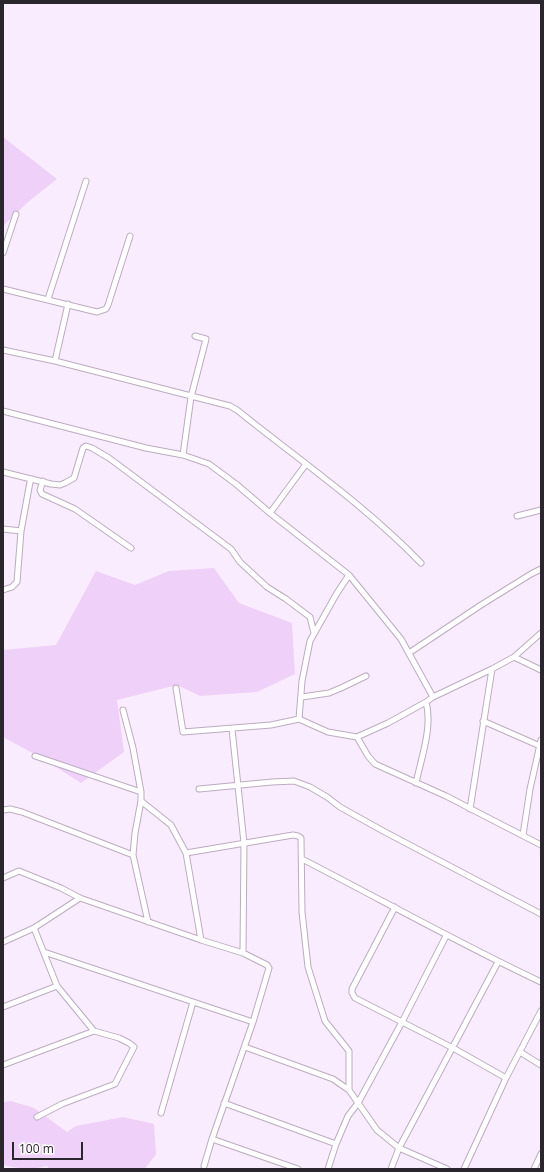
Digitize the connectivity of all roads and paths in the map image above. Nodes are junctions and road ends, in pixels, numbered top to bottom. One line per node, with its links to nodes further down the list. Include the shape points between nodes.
1 (86, 180): 6 (street)
2 (16, 214): 4 (street)
3 (130, 236): 7 (street, via 106,309 97,312)
4 (3, 253)
5 (3, 289): 6 (street)
6 (48, 299): 7 (street)
7 (68, 304): 10 (street)
8 (195, 336): 11 (street, via 206,339)
9 (3, 350): 10 (street)
10 (55, 361): 11 (street)
11 (191, 397): 13 (street); 14 (street, via 237,410)
12 (3, 411): 13 (street)
13 (183, 455): 19 (street, via 209,464)
14 (306, 464): 19 (street); 24 (street, via 397,538)
15 (3, 472): 16 (street)
16 (32, 479): 17 (street); 22 (street)
17 (43, 481): 23 (street, via 40,490 42,494 75,509); 28 (street, via 60,485 70,481 74,478 83,448 86,446 99,452 231,549 240,562 266,587 310,617)
18 (541, 510): 20 (street)
19 (270, 513): 26 (street)
20 (517, 516)
21 (3, 529): 22 (street)
22 (21, 532): 27 (street, via 17,582)
23 (131, 548)
24 (421, 563)
25 (541, 569): 30 (street)
26 (350, 575): 28 (street); 30 (street, via 401,639)
27 (3, 590)
28 (314, 633): 36 (street, via 306,660)
29 (541, 633): 31 (street)
30 (409, 653): 37 (street)
31 (514, 657): 32 (street); 33 (street)
32 (492, 669): 37 (street); 41 (street)
33 (541, 670)
34 (366, 676): 36 (street, via 329,693)
35 (176, 688): 42 (street, via 183,732)
36 (302, 697): 40 (street)
37 (433, 697): 38 (street)
38 (426, 702): 43 (street); 46 (street, via 428,726)
39 (123, 710): 49 (street)
40 (299, 719): 42 (street); 43 (street, via 328,732)
41 (483, 721): 44 (street); 51 (street)
42 (232, 729): 47 (street)
43 (357, 737): 46 (street, via 375,764)
44 (540, 743): 53 (street)
45 (34, 756): 49 (street)
46 (416, 783): 51 (street)
47 (238, 786): 48 (street); 54 (street); 62 (street, via 294,781 310,787 385,832)
48 (199, 789)
49 (141, 792): 50 (street)
50 (141, 801): 56 (street, via 171,825); 57 (street)
51 (470, 809): 53 (street)
52 (3, 810): 57 (street, via 22,812)
53 (523, 835): 55 (street)
54 (244, 843): 56 (street); 58 (street, via 298,836 302,841); 69 (street)
55 (541, 845)
56 (186, 853): 66 (street)
57 (133, 854): 63 (street)
58 (302, 859): 61 (street); 85 (street, via 302,912 308,967 325,1021 349,1051)
59 (3, 878): 60 (street, via 19,871)
60 (80, 898): 63 (street); 64 (street)
61 (395, 907): 65 (street); 77 (street, via 352,993 356,998)
62 (541, 914)
63 (148, 922): 66 (street)
64 (34, 928): 67 (street); 68 (street)
65 (446, 936): 70 (street); 77 (street)
66 (201, 940): 69 (street)
67 (3, 942)
68 (44, 952): 72 (street); 73 (street)
69 (243, 953): 76 (street, via 267,964 269,968)
70 (498, 962): 71 (street); 80 (street)
71 (541, 982)
72 (57, 986): 74 (street); 78 (street)
73 (193, 1002): 76 (street); 88 (street)
74 (3, 1007)
75 (540, 1014): 81 (street)
76 (253, 1022): 79 (street)
77 (402, 1022): 80 (street); 87 (street)
78 (94, 1032): 82 (street); 89 (street, via 119,1038 134,1047 114,1084 62,1104)
79 (244, 1047): 85 (street, via 333,1079); 86 (street)
80 (453, 1048): 84 (street); 92 (street)
81 (520, 1052): 83 (street); 84 (street)
82 (3, 1065)
83 (541, 1065)
84 (506, 1078): 99 (street)
85 (348, 1090): 87 (street)
86 (224, 1103): 90 (street); 91 (street)
87 (358, 1103): 91 (street, via 348,1116); 92 (street, via 376,1130)
88 (161, 1113)
89 (37, 1117)
90 (212, 1139): 94 (street); 95 (street)
91 (336, 1144): 96 (street)
92 (399, 1148): 97 (street); 98 (street)
93 (541, 1154): 100 (street)
94 (204, 1166)
95 (298, 1169)
96 (328, 1169)
97 (391, 1169)
98 (447, 1169)
99 (464, 1169)
100 (534, 1169)

